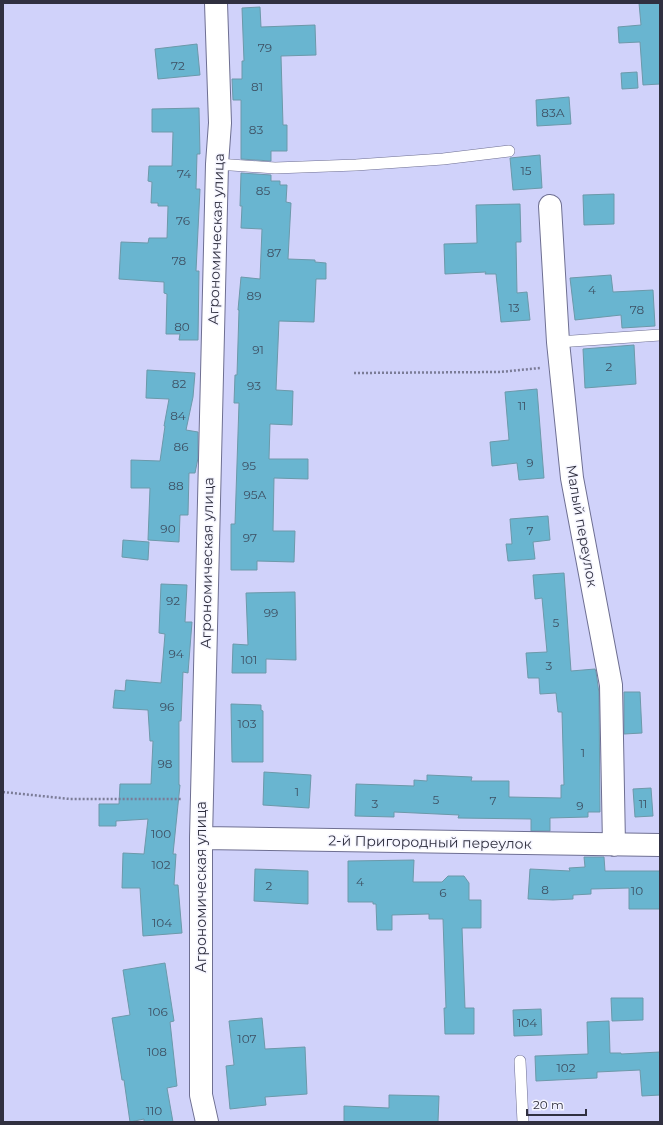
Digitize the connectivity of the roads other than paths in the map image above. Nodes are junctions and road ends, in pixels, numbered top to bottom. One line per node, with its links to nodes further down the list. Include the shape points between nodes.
1 (216, 3): 3 (street, Агрономическая улица, via 220,123)
2 (509, 151): 3 (lane, via 356,165 275,168)
3 (218, 164): 7 (street, Агрономическая улица)
4 (550, 206): 6 (street, Малый переулок)
5 (660, 335): 6 (lane)
6 (558, 342): 8 (street, Малый переулок, via 572,478 611,685)
7 (201, 838): 8 (street, 2-й Пригородный переулок); 11 (street, Агрономическая улица, via 201,1096)
8 (614, 845): 9 (street, 2-й Пригородный переулок)
9 (660, 845)
10 (520, 1060): 12 (lane)
11 (207, 1122)
12 (523, 1122)

